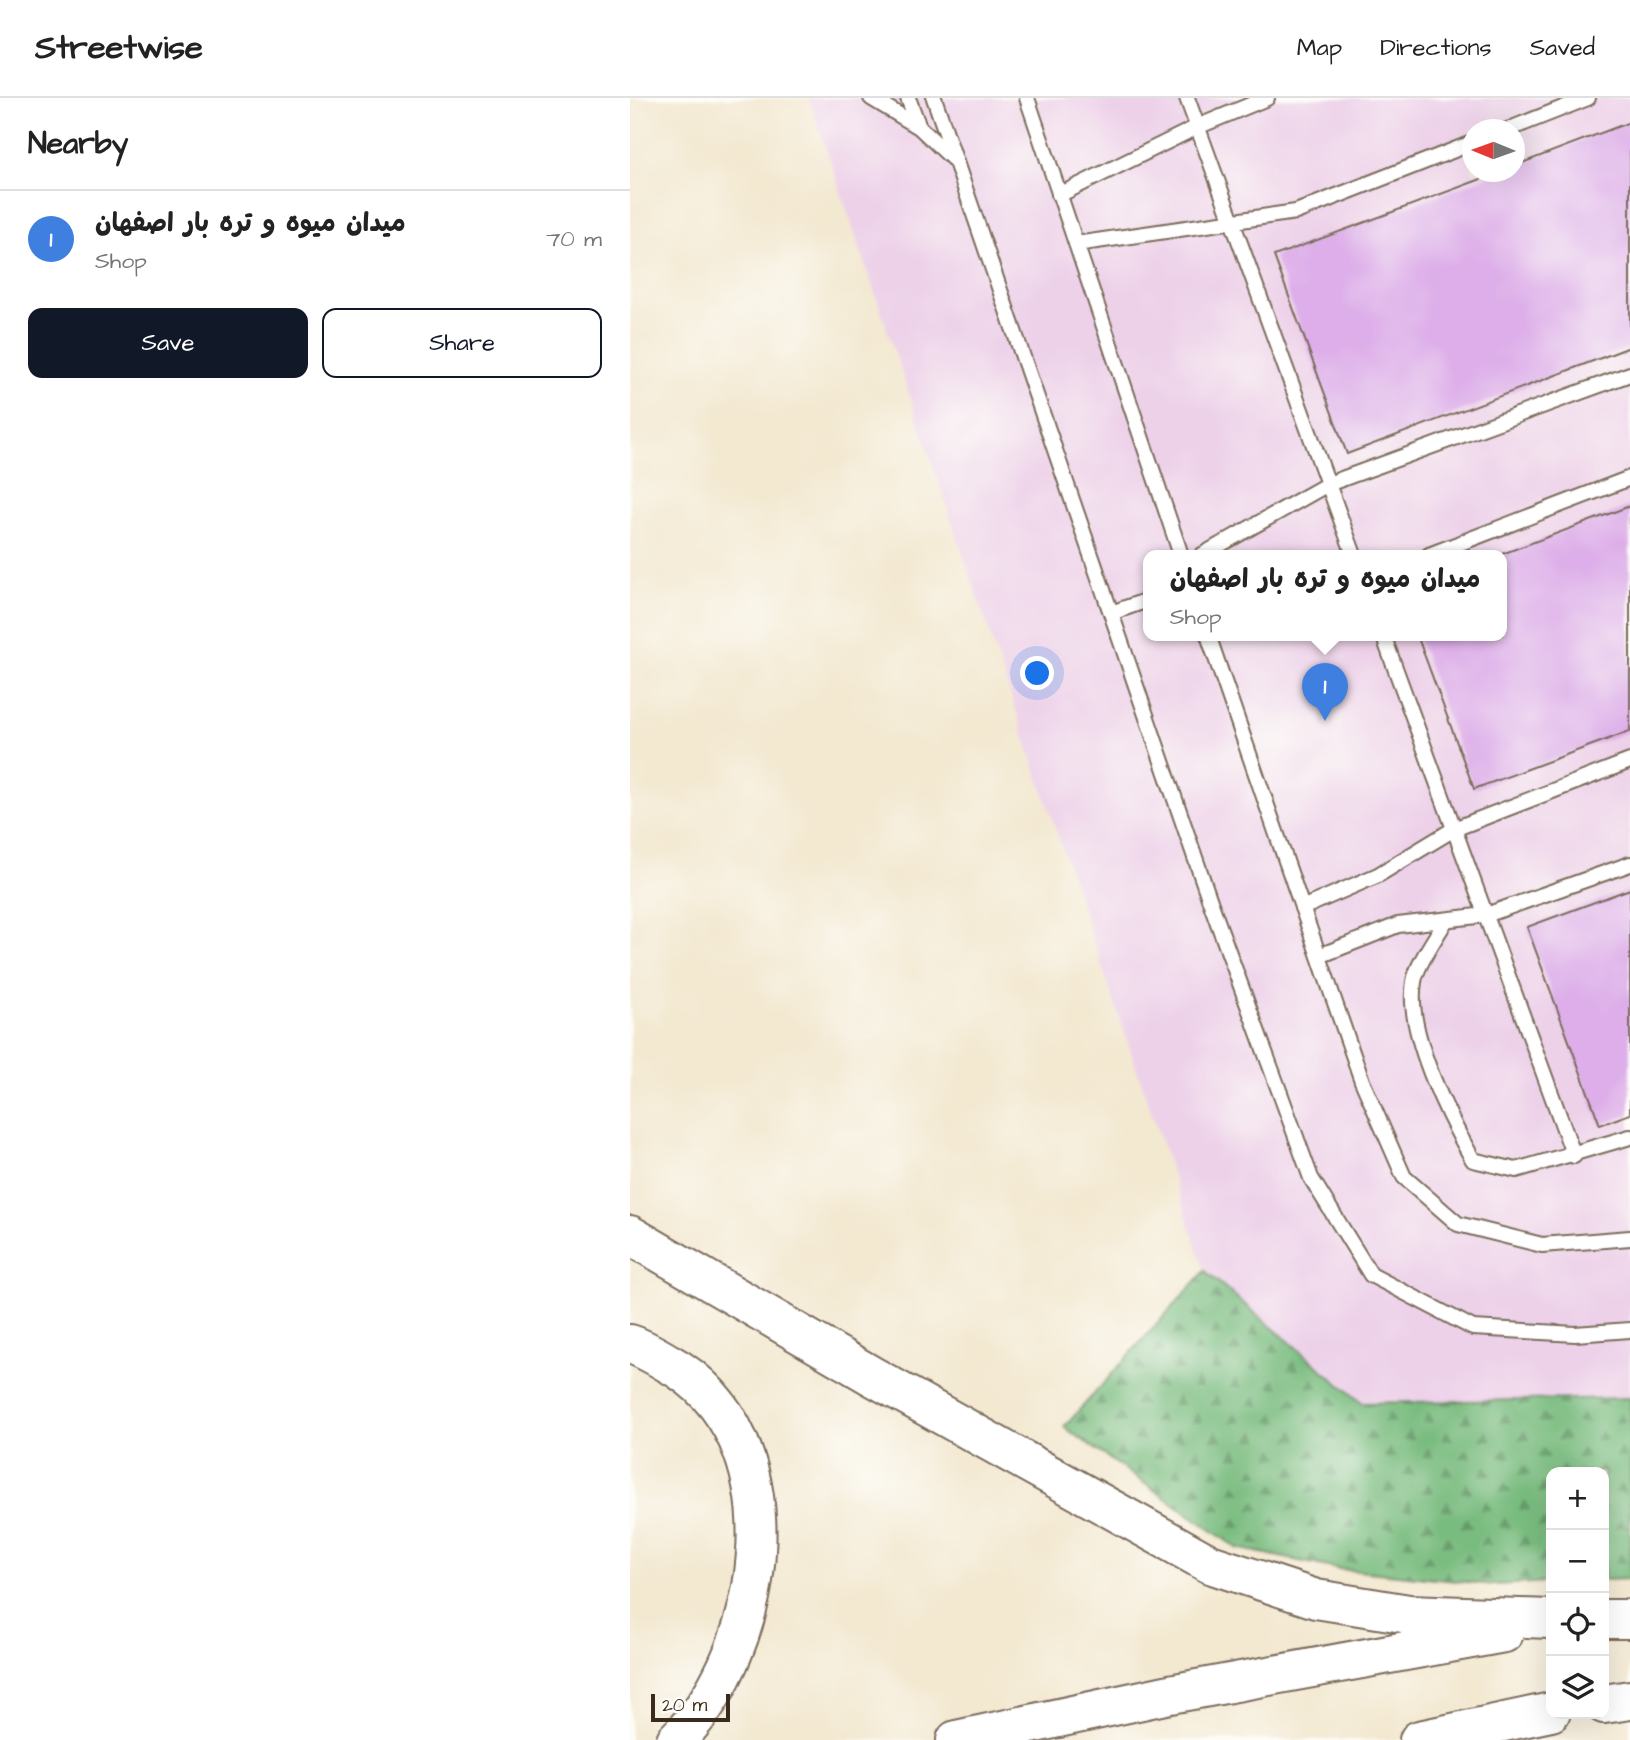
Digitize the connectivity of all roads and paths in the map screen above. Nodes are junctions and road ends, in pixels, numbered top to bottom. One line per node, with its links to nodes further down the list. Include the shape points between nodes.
1 (871, 98): 9 (lane)
2 (908, 98): 9 (lane)
3 (934, 98): 12 (lane)
4 (1027, 98): 13 (lane)
5 (1186, 98): 10 (lane)
6 (1267, 98): 10 (lane)
7 (1588, 98): 8 (lane)
8 (1525, 123)
9 (919, 127): 12 (lane)
10 (1197, 127): 13 (lane); 14 (lane)
11 (1462, 147): 14 (lane, via 1296,212)
12 (956, 162): 24 (lane)
13 (1059, 195): 15 (lane)
14 (1232, 222): 15 (lane); 18 (lane)
15 (1076, 244): 19 (lane)
16 (1630, 374): 18 (lane)
17 (1630, 478): 22 (lane)
18 (1328, 484): 20 (lane); 21 (lane)
19 (1179, 550)
20 (1211, 550)
21 (1352, 550)
22 (1442, 550)
23 (1143, 602): 24 (lane)
24 (1111, 613): 38 (lane, via 1311,1178 1371,1275 1473,1328 1575,1334)
25 (1210, 641): 30 (lane)
26 (1385, 641): 28 (lane)
27 (1630, 761): 28 (lane)
28 (1454, 829): 30 (lane, via 1378,875); 31 (lane)
29 (1630, 864): 31 (lane)
30 (1302, 908): 33 (lane)
31 (1486, 915): 32 (lane); 35 (lane)
32 (1446, 920): 33 (lane, via 1398,925); 35 (lane, via 1413,981 1415,1020 1447,1115 1473,1160 1516,1170)
33 (1319, 956): 37 (lane, via 1362,1081 1404,1177 1458,1224 1542,1245)
34 (1630, 1137): 35 (lane)
35 (1574, 1156)
36 (630, 1235): 42 (highway, via 1210,1564 1316,1599 1409,1614)
37 (1630, 1238)
38 (1630, 1330)
39 (630, 1344): 48 (highway, via 692,1376 726,1416 753,1478 758,1532 751,1592 729,1667)
40 (1609, 1619): 41 (highway)
41 (1630, 1619)
42 (1546, 1622)
43 (1546, 1623): 44 (highway)
44 (1170, 1694): 49 (highway); 50 (highway)
45 (1630, 1700): 46 (highway)
46 (1609, 1703)
47 (1546, 1713): 51 (highway)
48 (676, 1740)
49 (956, 1740)
50 (1039, 1740)
51 (1419, 1740)

